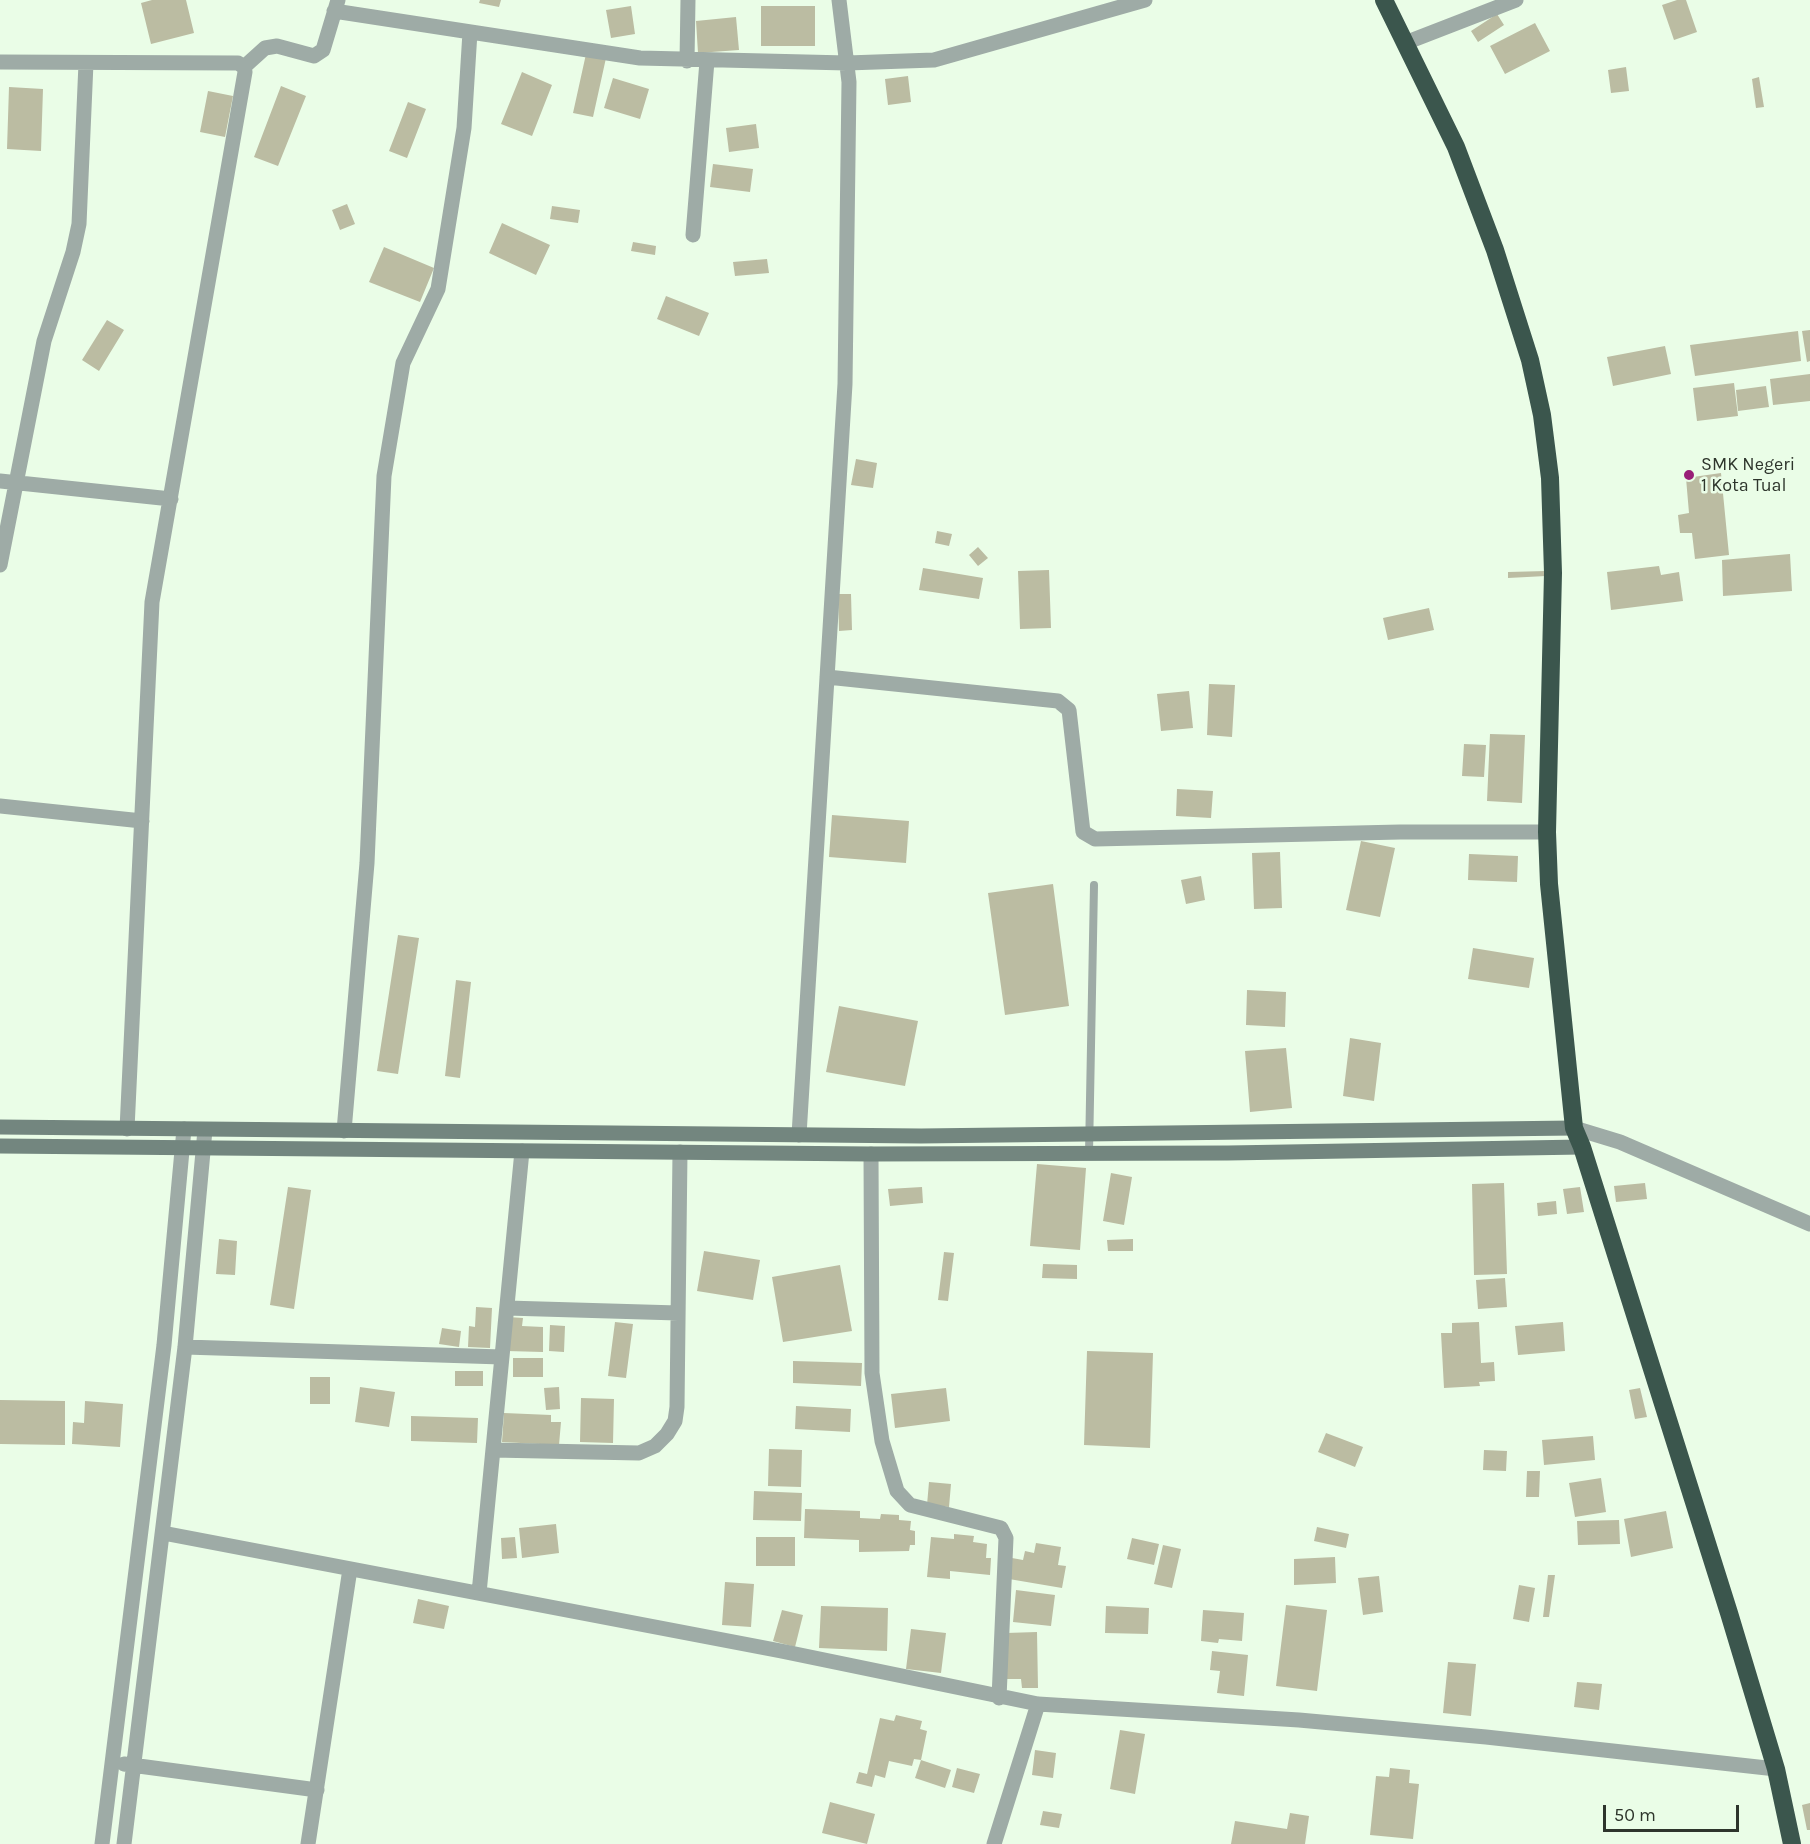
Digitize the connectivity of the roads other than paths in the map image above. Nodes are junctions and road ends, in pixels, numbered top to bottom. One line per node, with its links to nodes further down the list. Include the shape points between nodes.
1 (688, 0): 9 (street)
2 (839, 0): 13 (street)
3 (1145, 0): 13 (street, via 934,60)
4 (1384, 0): 8 (highway)
5 (1515, 0): 8 (street)
6 (336, 5): 7 (street); 14 (street, via 323,50 314,56 277,46 265,48)
7 (470, 32): 9 (street, via 600,53); 30 (street, via 464,128 438,289 403,363 384,476 367,863)
8 (1406, 43): 23 (highway, via 1456,147 1496,250 1530,360 1542,416 1550,478 1553,573)
9 (687, 61): 10 (street)
10 (707, 61): 13 (street); 15 (street)
11 (0, 62): 12 (street)
12 (86, 63): 14 (street, via 238,63); 17 (street, via 79,224 44,341)
13 (847, 63): 20 (street, via 845,384)
14 (244, 67): 18 (street, via 244,88)
15 (693, 235)
16 (0, 481): 17 (street)
17 (16, 483): 18 (street); 19 (street)
18 (171, 499): 22 (street, via 152,602)
19 (0, 565)
20 (827, 677): 23 (street, via 1058,701 1069,710 1083,832 1095,839); 32 (street)
21 (0, 806): 22 (street)
22 (142, 821): 27 (street)
23 (1547, 832): 26 (highway)
24 (1094, 885): 31 (lane)
25 (0, 1126): 27 (street)
26 (1574, 1128): 31 (street); 33 (street); 35 (highway)
27 (127, 1129): 28 (street)
28 (184, 1130): 29 (street); 36 (street)
29 (205, 1130): 30 (street); 37 (street)
30 (344, 1131): 32 (street)
31 (1088, 1134): 32 (street); 40 (lane)
32 (799, 1135)
33 (1620, 1142): 35 (street); 42 (street)
34 (0, 1146): 36 (street)
35 (1582, 1147): 40 (street); 55 (highway)
36 (181, 1148): 37 (street); 53 (street, via 164,1345)
37 (204, 1148): 38 (street); 45 (street)
38 (522, 1150): 39 (street); 43 (street)
39 (680, 1152): 41 (street); 44 (street)
40 (1089, 1153): 41 (street)
41 (871, 1154): 51 (street, via 872,1373 882,1441 897,1491 910,1505 1001,1528 1006,1538)
42 (1810, 1224)
43 (507, 1308): 44 (street); 46 (street)
44 (678, 1314): 47 (street, via 676,1414 667,1434 655,1446 639,1453)
45 (186, 1347): 46 (street); 48 (street)
46 (502, 1357): 47 (street)
47 (493, 1450): 50 (street)
48 (163, 1533): 49 (street); 54 (street)
49 (350, 1569): 50 (street); 56 (street)
50 (479, 1593): 51 (street)
51 (999, 1698): 52 (street)
52 (1038, 1704): 55 (street, via 1299,1720); 60 (street)
53 (113, 1761): 54 (street); 57 (street)
54 (134, 1766): 56 (street); 58 (street)
55 (1776, 1769): 61 (highway)
56 (316, 1790): 59 (street)
57 (102, 1844)
58 (124, 1844)
59 (308, 1844)
60 (994, 1844)
61 (1792, 1844)

